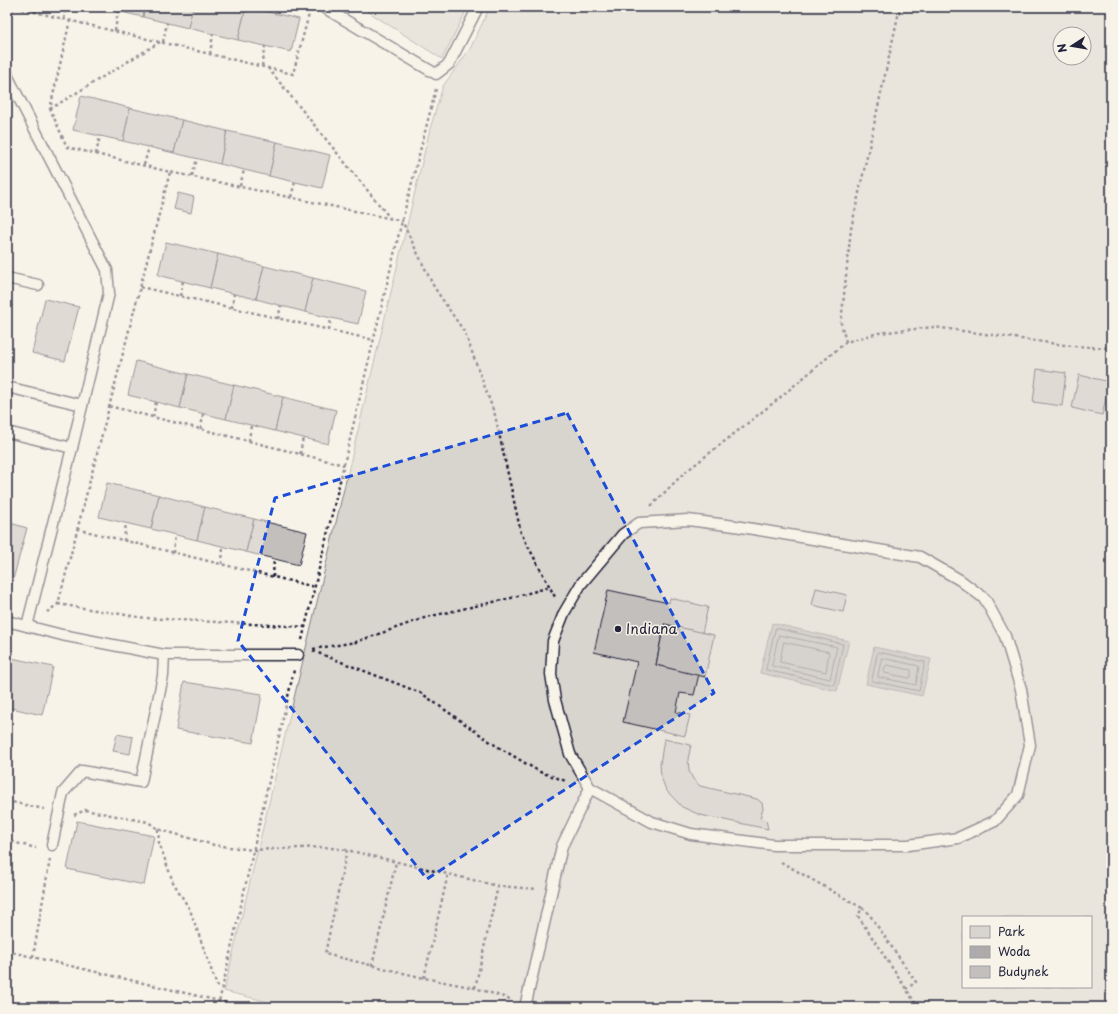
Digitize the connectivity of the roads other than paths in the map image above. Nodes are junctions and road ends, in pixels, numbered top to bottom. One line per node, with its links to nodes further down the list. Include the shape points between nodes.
1 (8, 7): 4 (lane)
2 (323, 7): 3 (lane, via 436,74 449,64)
3 (478, 7)
4 (7, 11)
5 (7, 72): 9 (lane, via 107,270 109,293)
6 (7, 278): 7 (lane)
7 (38, 285)
8 (7, 387): 9 (lane)
9 (82, 405): 11 (lane)
10 (7, 432): 11 (lane)
11 (72, 448): 13 (lane)
12 (7, 621): 13 (lane)
13 (27, 626): 14 (lane)
14 (164, 655): 15 (lane); 17 (lane, via 163,676 141,782 82,770 63,793)
15 (298, 655)
16 (590, 788): 16 (lane, via 570,754 555,700 551,674 553,641 564,613 581,584 603,555 623,534 639,523 688,520 920,556 960,580 985,599 1005,636 1021,688 1030,744 1018,795 995,822 958,838 908,845 774,845 691,834 652,822); 18 (lane, via 562,846)
17 (51, 848)
18 (526, 1006)

